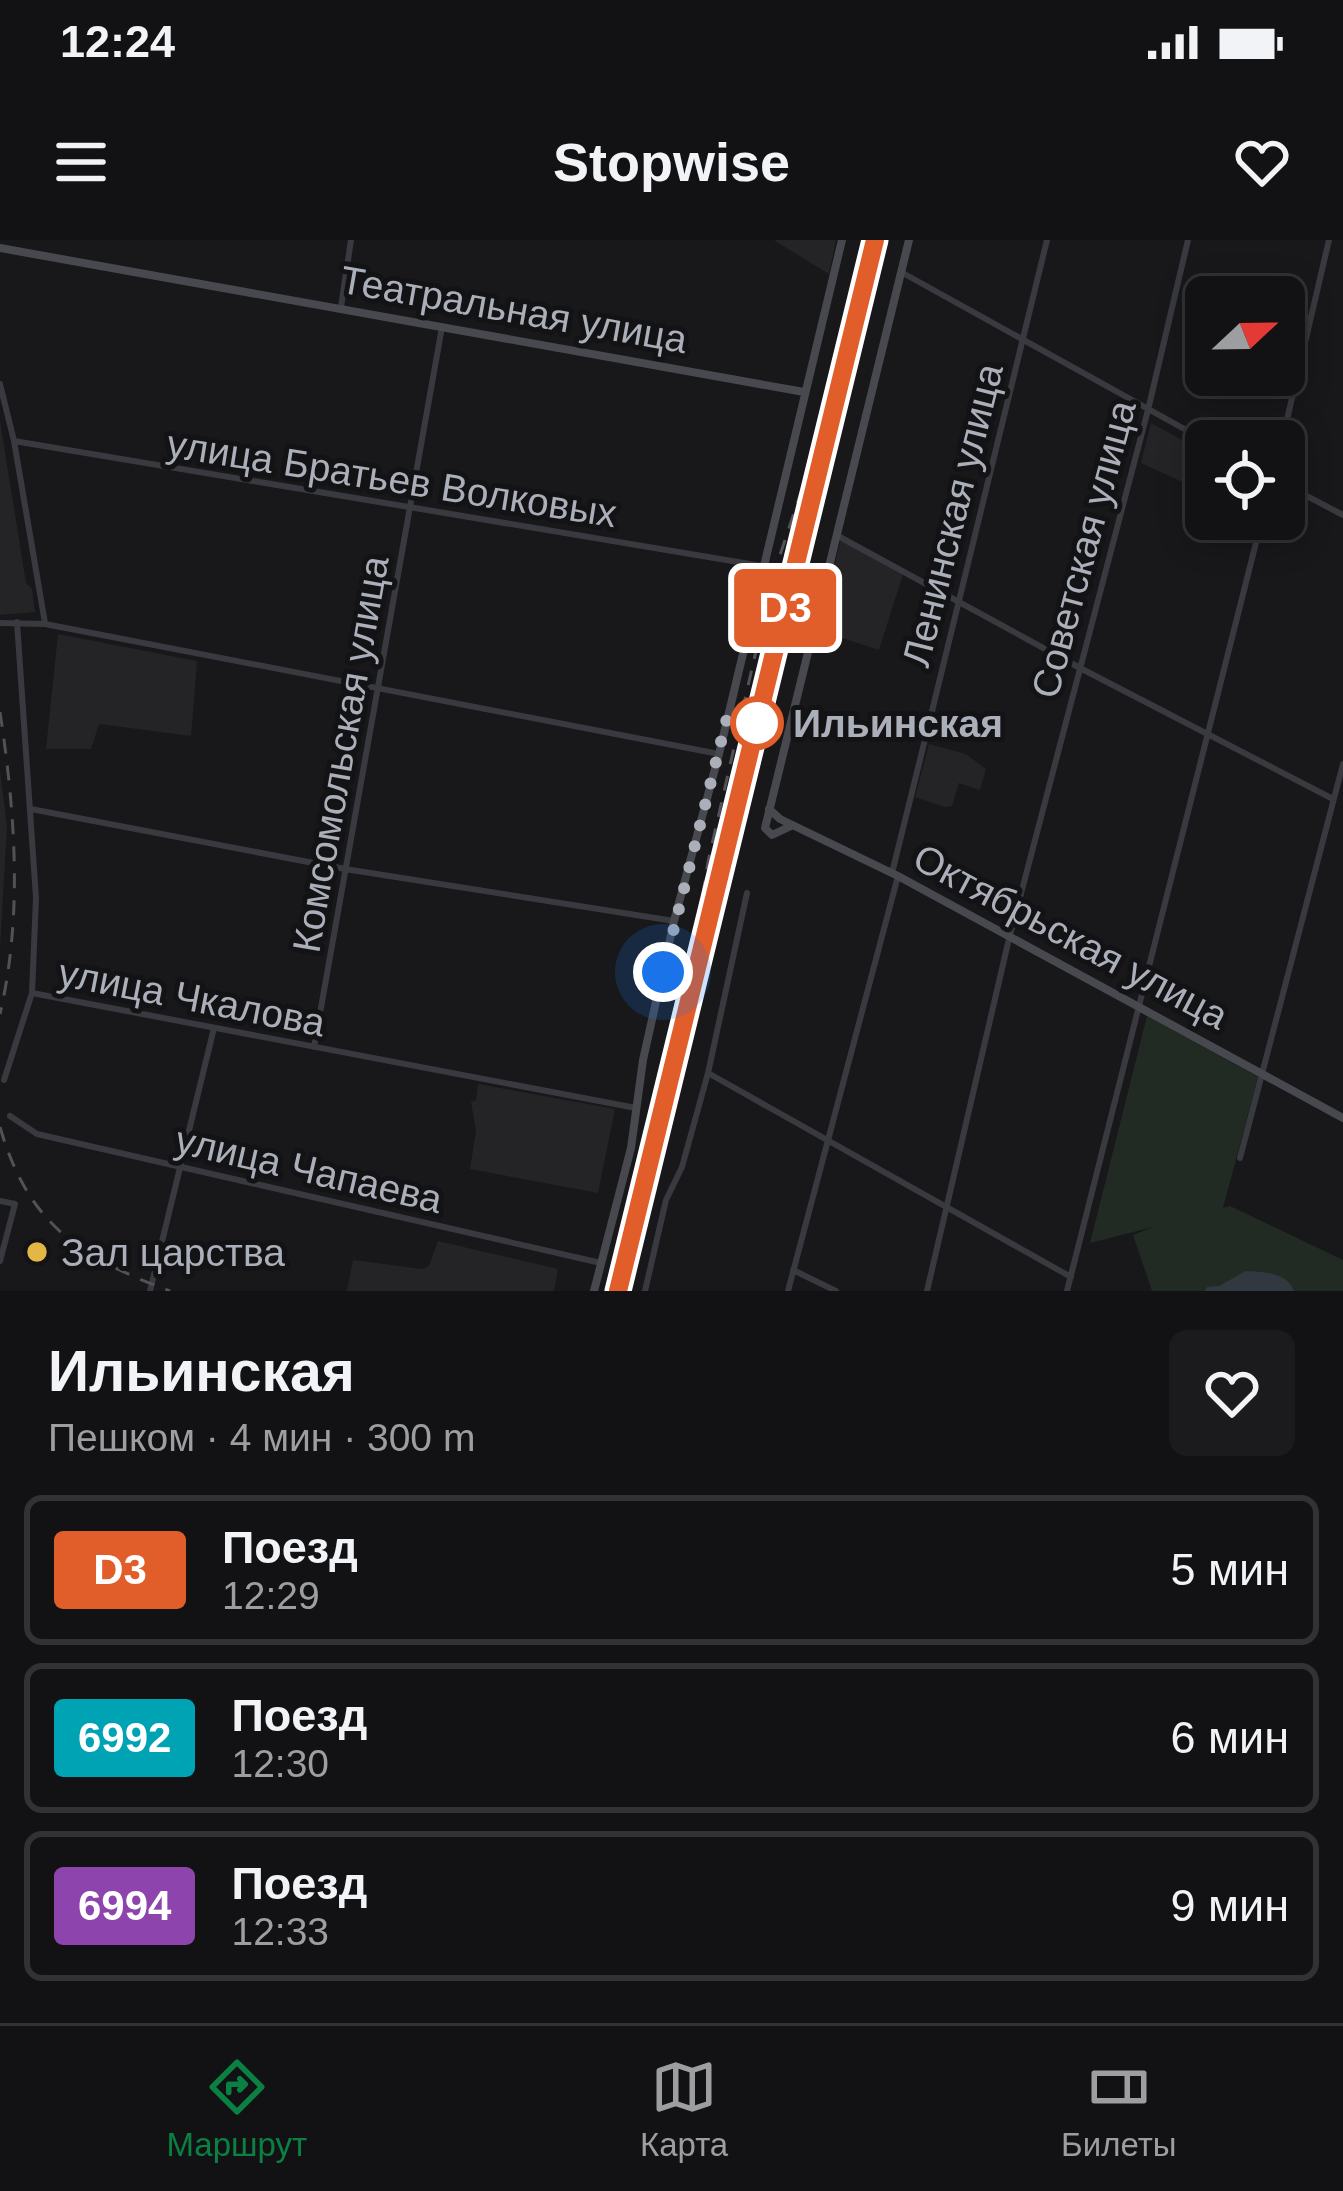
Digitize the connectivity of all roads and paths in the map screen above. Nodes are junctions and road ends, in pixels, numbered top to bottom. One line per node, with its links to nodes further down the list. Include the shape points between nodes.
1 (351, 240): 9 (street)
2 (842, 240): 13 (main road)
3 (909, 240): 8 (main road)
4 (1047, 240): 11 (street, Ленинская улица)
5 (1188, 240): 14 (street, Советская улица)
6 (1329, 240): 15 (street)
7 (0, 248): 9 (main road, Театральная улица)
8 (902, 272): 11 (street); 21 (main road)
9 (341, 308): 10 (main road, Театральная улица)
10 (442, 327): 13 (main road, Театральная улица); 19 (street, Комсомольская улица)
11 (1024, 340): 14 (street); 24 (street, Ленинская улица)
12 (0, 384): 17 (street)
13 (804, 392): 23 (main road)
14 (1148, 410): 16 (street); 28 (street, Советская улица)
15 (1287, 420)
16 (1185, 430)
17 (14, 441): 19 (street, улица Братьев Волковых); 27 (street)
18 (1305, 495): 20 (street)
19 (411, 509): 23 (street, улица Братьев Волковых); 29 (street, Комсомольская улица)
20 (1343, 515)
21 (837, 536): 24 (street); 35 (main road)
22 (1257, 540): 30 (street)
23 (762, 566): 31 (main road)
24 (958, 602): 28 (street); 38 (street, Ленинская улица)
25 (17, 622): 26 (street); 27 (street); 34 (street, улица Чкалова)
26 (0, 623)
27 (45, 624): 29 (street)
28 (1080, 668): 30 (street); 41 (street, Советская улица)
29 (379, 689): 31 (street); 37 (street, Комсомольская улица)
30 (1206, 735): 33 (street); 43 (street)
31 (719, 754): 40 (main road)
32 (1343, 764): 33 (street)
33 (1333, 799): 47 (street)
34 (31, 809): 37 (street); 42 (street, улица Чкалова)
35 (769, 809): 36 (main road, Октябрьская улица); 36 (main road, via 766,833)
36 (792, 825): 38 (main road, Октябрьская улица)
37 (345, 869): 40 (street); 45 (street, Комсомольская улица)
38 (895, 874): 41 (main road, Октябрьская улица); 52 (street, Ленинская улица)
39 (747, 893): 46 (street)
40 (674, 921): 49 (main road)
41 (1010, 936): 43 (main road, Октябрьская улица); 56 (street, Советская улица)
42 (32, 994): 44 (street, улица Чкалова); 48 (street)
43 (1139, 1006): 47 (main road, Октябрьская улица); 60 (street)
44 (214, 1030): 45 (street, улица Чкалова); 54 (street)
45 (314, 1047): 49 (street, улица Чкалова)
46 (708, 1073): 52 (street); 63 (street)
47 (1263, 1073): 51 (main road, Октябрьская улица); 53 (street)
48 (4, 1080)
49 (636, 1108): 58 (main road)
50 (10, 1115): 54 (street, улица Чапаева, via 35,1134)
51 (1343, 1118)
52 (826, 1140): 56 (street); 59 (street, Ленинская улица)
53 (1240, 1158)
54 (181, 1167): 58 (street, улица Чапаева); 61 (street)
55 (0, 1201): 57 (street, via 15,1204)
56 (947, 1208): 60 (street); 66 (street, Советская улица)
57 (0, 1261)
58 (602, 1263): 62 (main road)
59 (793, 1270): 64 (street, Ленинская улица); 65 (street)
60 (1071, 1276): 67 (street)
61 (150, 1291)
62 (594, 1291)
63 (644, 1291)
64 (788, 1291)
65 (836, 1291)
66 (927, 1291)
67 (1067, 1291)

